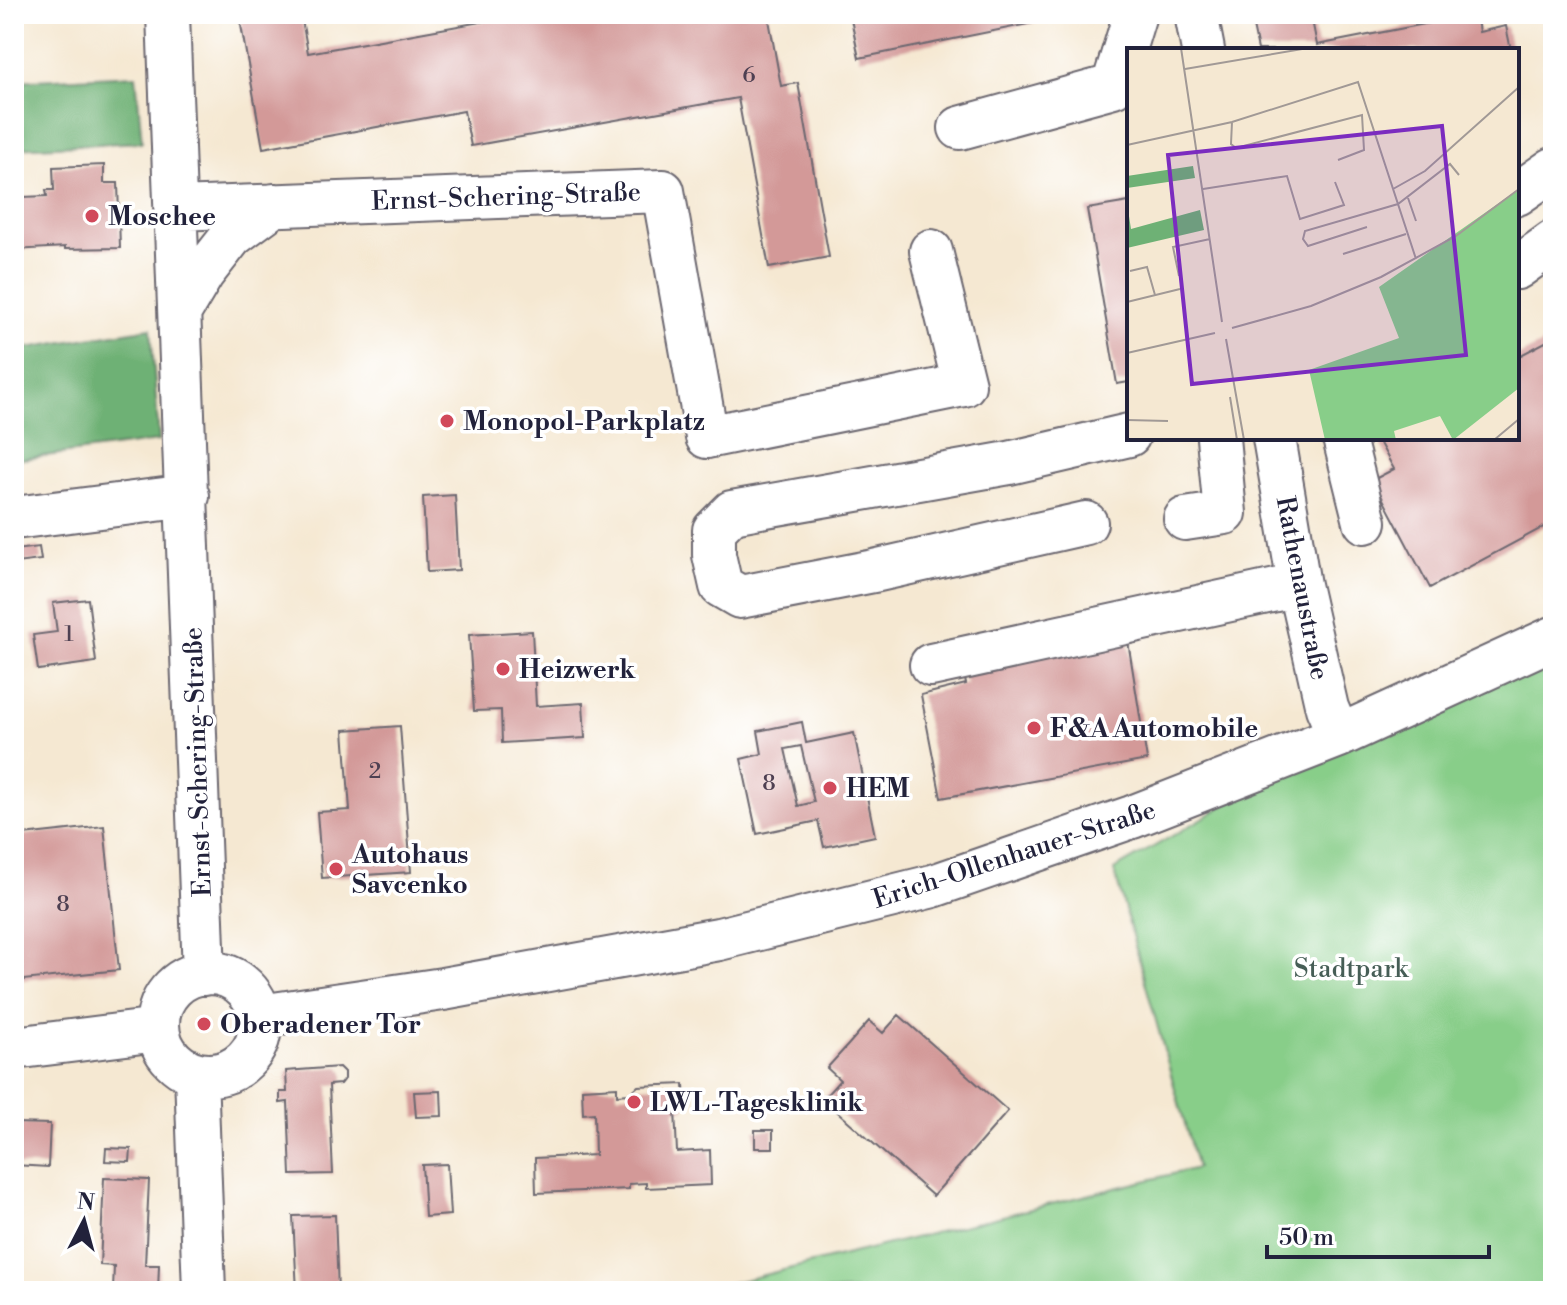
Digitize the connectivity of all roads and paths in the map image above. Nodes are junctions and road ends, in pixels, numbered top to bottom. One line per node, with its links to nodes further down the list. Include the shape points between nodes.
1 (168, 14): 9 (street, Ernst-Schering-Straße)
2 (1135, 14): 5 (street, via 1113,86)
3 (1196, 14): 4 (street)
4 (1203, 48)
5 (960, 128)
6 (1553, 169): 7 (street)
7 (1519, 193)
8 (274, 205): 9 (street, Ernst-Schering-Straße); 11 (street, Ernst-Schering-Straße, via 663,191 707,437 964,385); 13 (street, via 232,236)
9 (176, 209): 13 (street, Ernst-Schering-Straße)
10 (1553, 242): 12 (street)
11 (931, 251)
12 (1519, 267)
13 (181, 310): 18 (street, Ernst-Schering-Straße)
14 (1127, 435): 22 (street, via 1009,463 732,512 714,530 714,555 721,586 740,597)
15 (1218, 440): 20 (street, via 1225,513)
16 (1274, 440): 23 (street, Rathenaustraße)
17 (1344, 440): 21 (street)
18 (188, 496): 19 (street); 27 (street, Ernst-Schering-Straße)
19 (14, 518)
20 (1185, 519)
21 (1365, 522)
22 (1086, 523)
23 (1299, 585): 25 (street); 26 (street, Rathenaustraße, via 1327,708)
24 (1553, 638): 26 (street, Erich-Ollenhauer-Straße)
25 (931, 665)
26 (1339, 736): 28 (street, Erich-Ollenhauer-Straße, via 1132,817 933,886 719,939)
27 (204, 974): 28 (street, via 224,975 241,984); 29 (street, via 170,992 160,1010)
28 (260, 1016): 31 (street, via 251,1054 237,1067)
29 (158, 1030): 30 (street); 31 (street, via 162,1044 182,1067)
30 (14, 1048)
31 (208, 1074): 32 (street); 33 (street)
32 (204, 1291)
33 (230, 1291)

